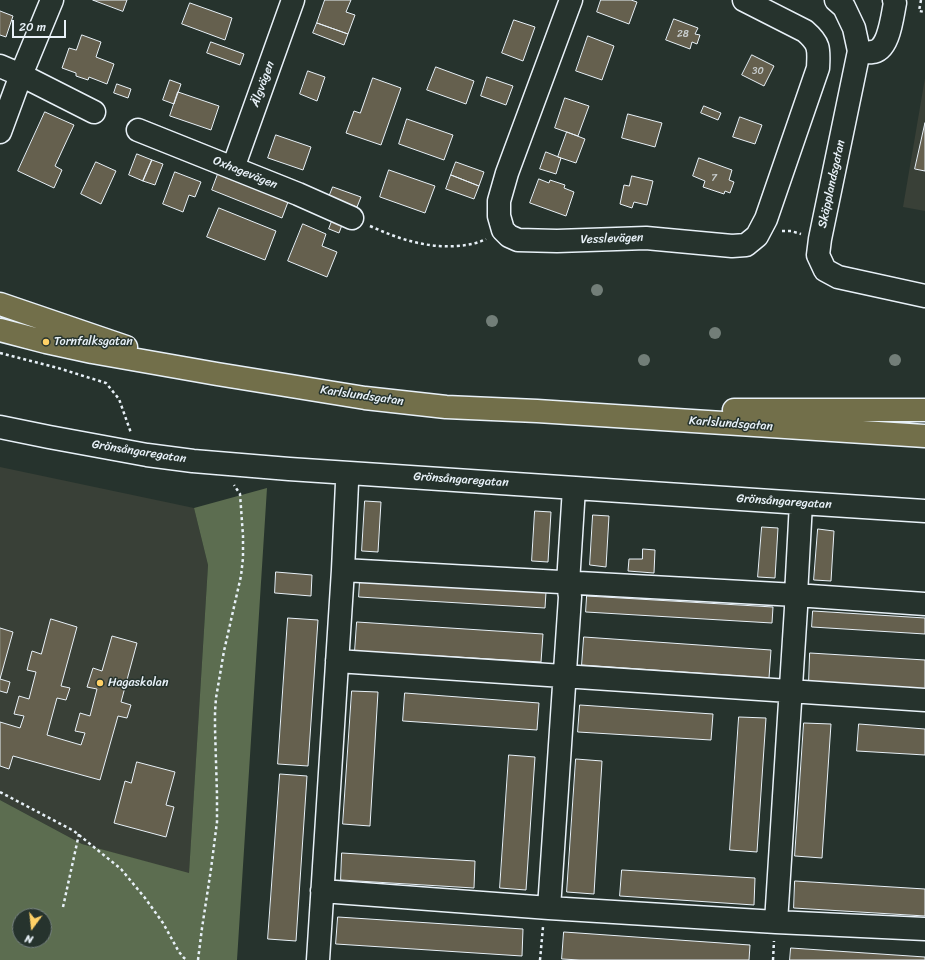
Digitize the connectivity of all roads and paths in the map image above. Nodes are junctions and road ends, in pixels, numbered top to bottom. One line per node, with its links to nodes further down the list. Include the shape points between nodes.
1 (52, 0): 11 (street)
2 (293, 0): 15 (street, Älgvägen)
3 (571, 0): 18 (street, via 507,173 499,201 499,216)
4 (744, 0): 17 (street, Vesslevägen, via 805,31 814,38 819,50 818,68)
5 (836, 0): 9 (street, Skäpplandsgatan, via 844,7 854,28)
6 (894, 0): 9 (street, via 889,33 882,47 873,52)
7 (921, 0): 8 (path, via 919,11)
8 (925, 12)
9 (859, 51): 19 (street, Skäpplandsgatan)
10 (0, 66): 11 (street)
11 (22, 75): 12 (street); 14 (street)
12 (94, 112)
13 (138, 130): 15 (street, Oxhagevägen)
14 (0, 132)
15 (233, 168): 16 (street, Oxhagevägen)
16 (352, 218): 18 (path, via 402,239 431,246 477,243)
17 (761, 229): 18 (street, Vesslevägen, via 746,245 732,246 646,238 518,240); 19 (path, via 791,231)
18 (503, 230)
19 (820, 239): 20 (street, Skäpplandsgatan, via 818,255 825,270 838,277)
20 (925, 296)
21 (0, 304): 24 (main road, Karlslundsgatan)
22 (0, 330): 24 (main road, Karlslundsgatan, via 92,352)
23 (0, 353): 29 (path, via 106,383 119,399)
24 (190, 369): 26 (main road, Karlslundsgatan, via 364,398 446,407)
25 (925, 410): 26 (main road, Karlslundsgatan)
26 (537, 411): 28 (main road, Karlslundsgatan)
27 (0, 427): 29 (street, Grönsångaregatan)
28 (925, 436)
29 (139, 454): 32 (street, Grönsångaregatan, via 289,469)
30 (233, 483): 51 (path, via 240,494 243,558 214,712 217,822)
31 (347, 483): 35 (street)
32 (574, 488): 33 (street, Grönsångaregatan); 36 (street)
33 (801, 503): 34 (street, Grönsångaregatan); 37 (street)
34 (925, 511)
35 (343, 570): 36 (street); 39 (street)
36 (568, 583): 37 (street); 40 (street, via 570,596)
37 (796, 596): 38 (street); 41 (street)
38 (925, 604)
39 (337, 661): 40 (street); 45 (street)
40 (565, 676): 41 (street); 47 (street)
41 (791, 691): 42 (street); 48 (street)
42 (925, 700)
43 (0, 792): 44 (path)
44 (78, 834): 46 (path); 50 (path, via 121,869 163,923 179,952)
45 (322, 891): 47 (street); 52 (street)
46 (62, 907)
47 (547, 907): 48 (street); 53 (path)
48 (776, 922): 49 (street)
49 (925, 930)
50 (188, 960)
51 (198, 960)
52 (318, 960)
53 (540, 960)

